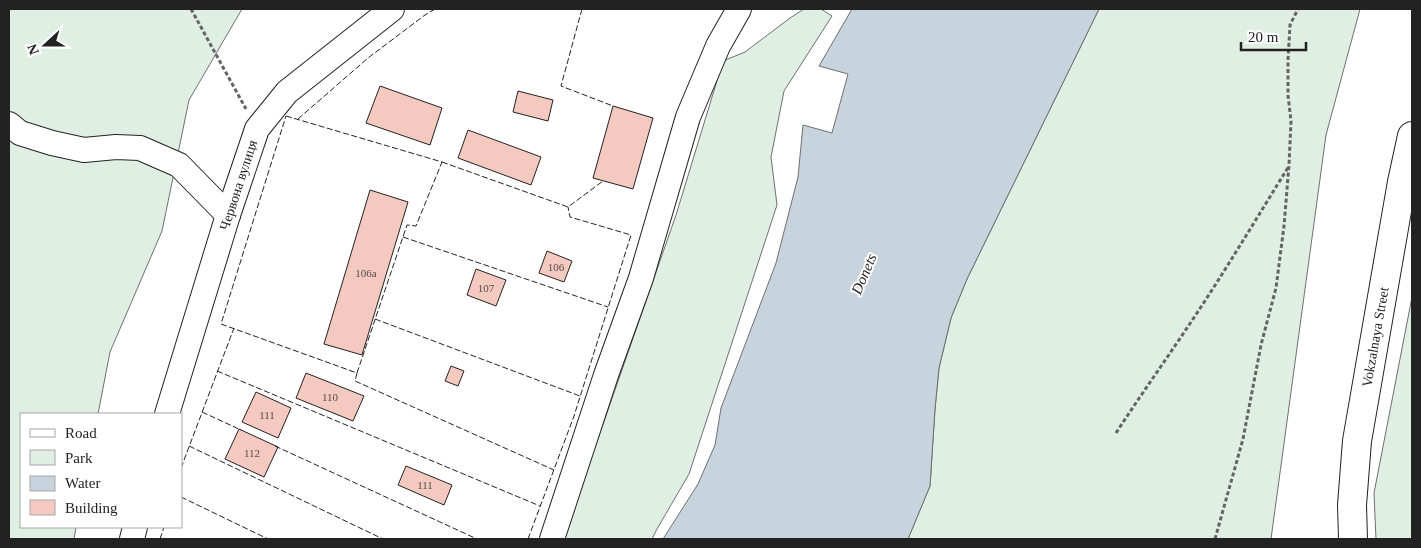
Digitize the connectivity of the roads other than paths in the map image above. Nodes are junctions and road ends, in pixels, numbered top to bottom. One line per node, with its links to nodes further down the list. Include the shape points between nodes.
1 (392, 9): 5 (street, Червона вулиця, via 287,92 257,129)
2 (739, 9): 7 (street, via 718,46 688,117 642,278)
3 (9, 124): 5 (street, via 20,134 84,150 140,148 178,165)
4 (1412, 136): 8 (main road, Vokzalnaya Street, via 1357,441)
5 (228, 216): 6 (street, Червона вулиця)
6 (167, 413)
7 (552, 539)
8 (1353, 539)

